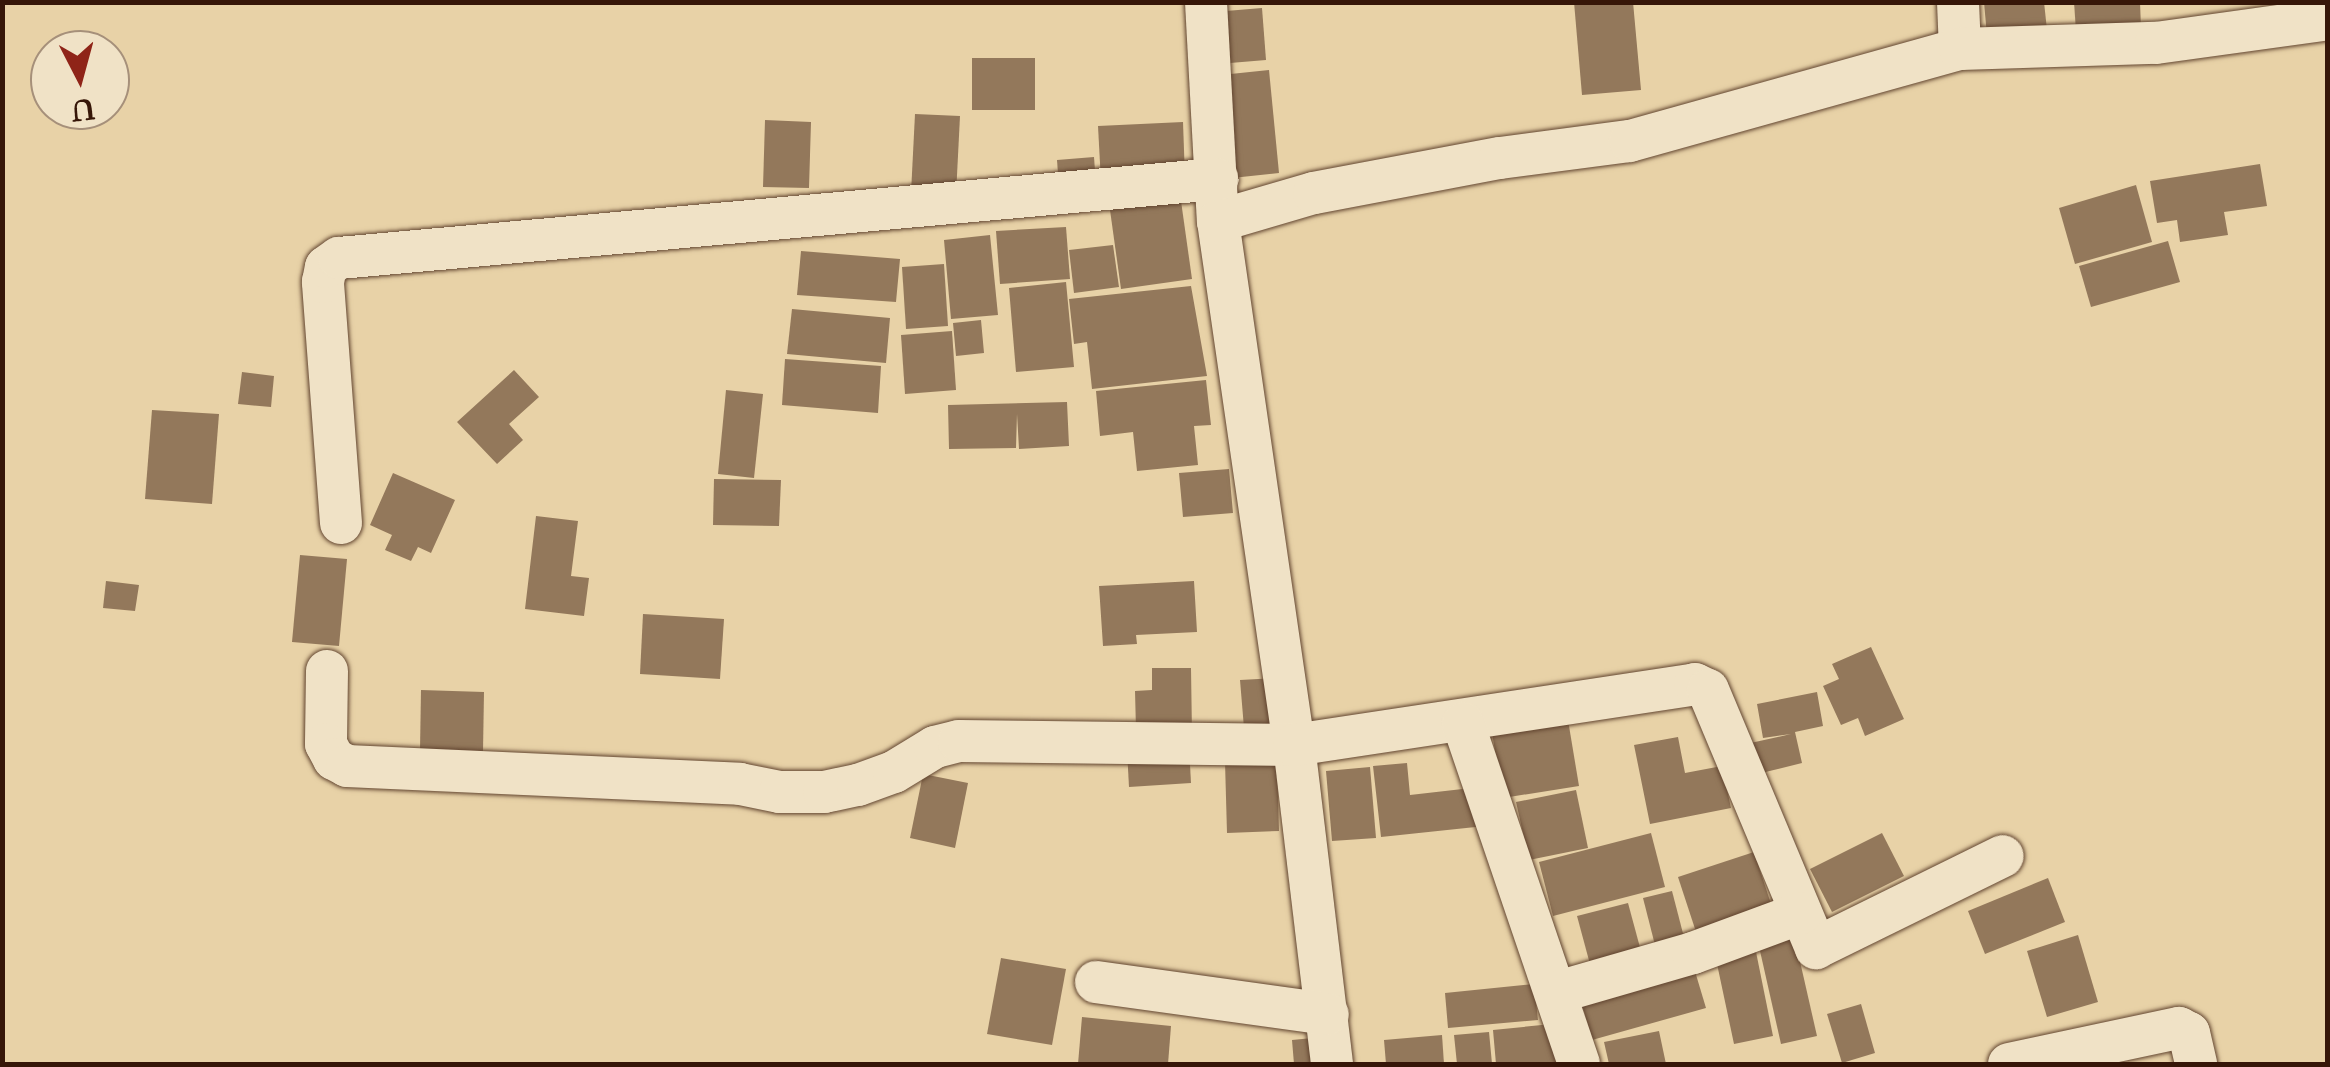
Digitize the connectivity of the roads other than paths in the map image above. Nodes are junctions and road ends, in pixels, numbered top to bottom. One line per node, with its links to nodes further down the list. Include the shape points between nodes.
1 (1206, 2): 5 (street)
2 (1958, 2): 4 (street)
3 (2328, 19): 4 (street, via 2156,43)
4 (1960, 48): 6 (street, via 1630,141 1314,192)
5 (1218, 178): 6 (street); 7 (street, via 338,258 323,282)
6 (1218, 221): 10 (street)
7 (341, 524)
8 (327, 671): 10 (street, via 326,744 334,759 362,770 824,792 894,772 934,747 959,741)
9 (1463, 723): 10 (street); 12 (street, via 1702,686); 14 (street)
10 (1294, 745): 15 (street)
11 (2003, 856): 12 (street, via 1822,948 1812,942)
12 (1800, 914): 14 (street)
13 (1096, 982): 15 (street)
14 (1558, 992): 17 (street)
15 (1328, 1014): 16 (street)
16 (1332, 1064)
17 (1580, 1064)
18 (2009, 1064): 19 (street, via 2180,1028 2189,1034)
19 (2196, 1064)

